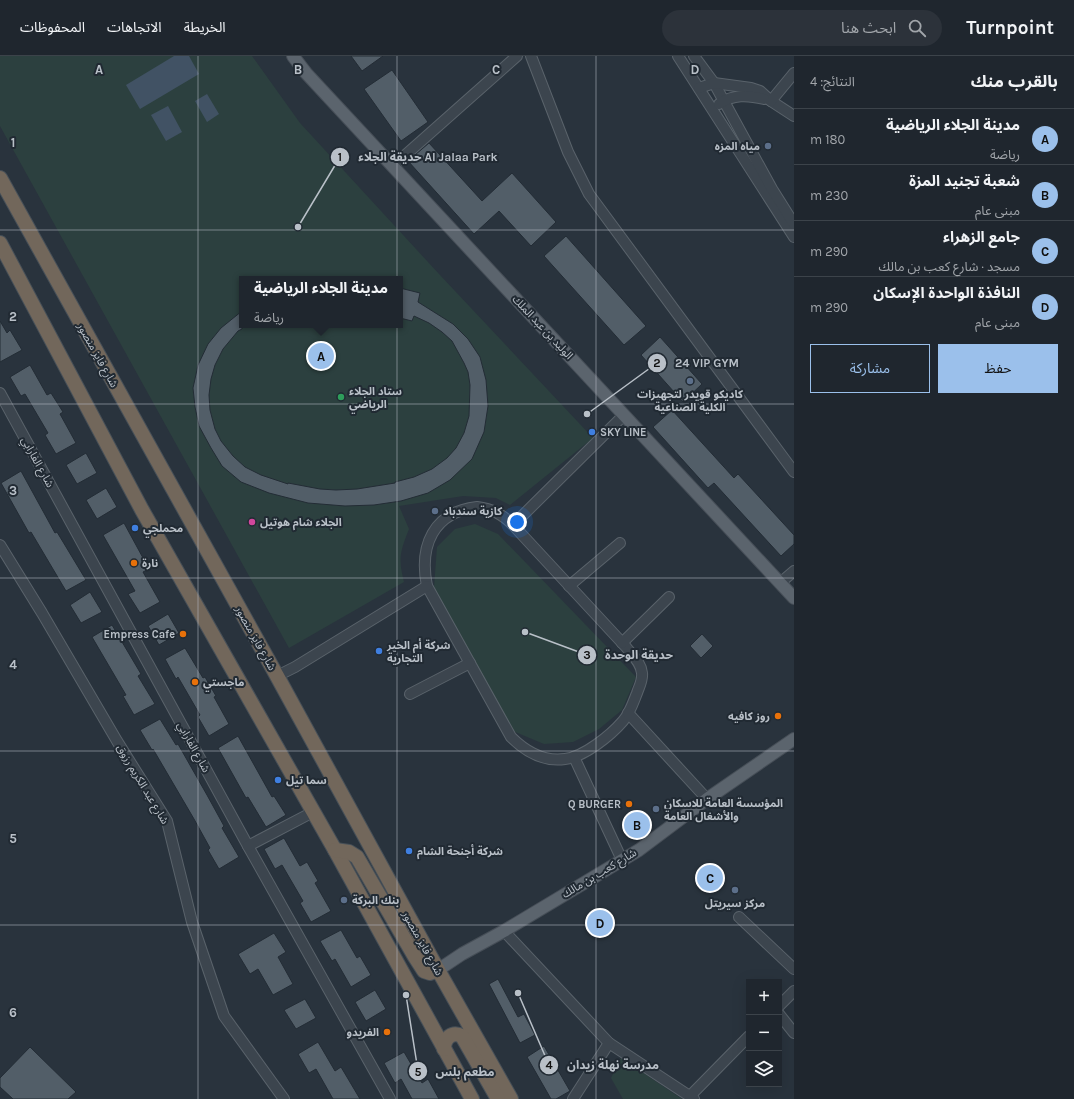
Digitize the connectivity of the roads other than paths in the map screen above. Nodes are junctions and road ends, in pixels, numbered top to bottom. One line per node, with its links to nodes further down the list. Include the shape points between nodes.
1 (293, 56): 15 (main road, الوليد بن عبد الملك)
2 (517, 56): 15 (street)
3 (532, 56): 22 (street, via 568,152 589,194)
4 (678, 56): 8 (street)
5 (694, 56): 7 (street)
6 (794, 73): 10 (street)
7 (714, 83): 8 (street); 9 (street); 10 (street, via 751,88 760,91)
8 (699, 88): 11 (street)
9 (724, 100): 10 (street, via 733,96); 11 (street); 13 (street)
10 (771, 100): 12 (street)
11 (712, 109): 14 (street)
12 (794, 116)
13 (739, 128): 14 (street); 17 (street)
14 (728, 134): 18 (street)
15 (392, 166): 21 (main road, الوليد بن عبد الملك)
16 (0, 178): 34 (highway, شارع فايز منصور)
17 (794, 224)
18 (794, 237)
19 (0, 243): 40 (highway, via 142,510)
20 (0, 393): 41 (street, شارع الفارابي)
21 (624, 415): 23 (street); 27 (main road, الوليد بن عبد الملك)
22 (794, 472)
23 (513, 525): 28 (street, via 488,508 467,508 448,517 440,523 428,541 425,560); 29 (street)
24 (620, 543): 29 (street)
25 (0, 545): 57 (street, شارع عبد الكريم رزوق, via 167,821 192,922 224,1016)
26 (794, 571): 27 (street)
27 (780, 583): 31 (main road, الوليد بن عبد الملك)
28 (427, 586): 33 (street); 34 (street)
29 (569, 586): 32 (street)
30 (669, 597): 32 (street)
31 (794, 598)
32 (622, 643): 36 (street, via 638,662 642,672)
33 (470, 663): 35 (street); 38 (street, via 516,742 529,752 546,758 555,760)
34 (277, 676): 47 (highway, شارع فايز منصور)
35 (410, 694)
36 (628, 713): 38 (street, via 610,733); 39 (street)
37 (794, 739): 39 (main road, شارع كعب بن مالك)
38 (574, 757): 43 (street)
39 (707, 799): 43 (main road, شارع كعب بن مالك)
40 (313, 812): 41 (street); 42 (highway)
41 (248, 846): 58 (street, شارع الفارابي)
42 (335, 850): 47 (highway, via 349,852 357,857 424,971 430,974); 54 (highway)
43 (622, 860): 45 (main road, شارع كعب بن مالك)
44 (739, 917): 46 (street)
45 (504, 931): 47 (main road, شارع كعب بن مالك); 53 (street)
46 (794, 969)
47 (438, 970): 60 (highway, شارع فايز منصور)
48 (794, 991): 49 (street)
49 (782, 1003)
50 (780, 1015): 51 (street)
51 (794, 1034)
52 (746, 1039): 56 (street)
53 (609, 1043): 56 (street); 61 (street)
54 (444, 1049): 55 (highway); 59 (highway, via 445,1040 451,1035 462,1036)
55 (467, 1096)
56 (692, 1098)
57 (284, 1099)
58 (390, 1099)
59 (498, 1099)
60 (511, 1099)
61 (574, 1099)

